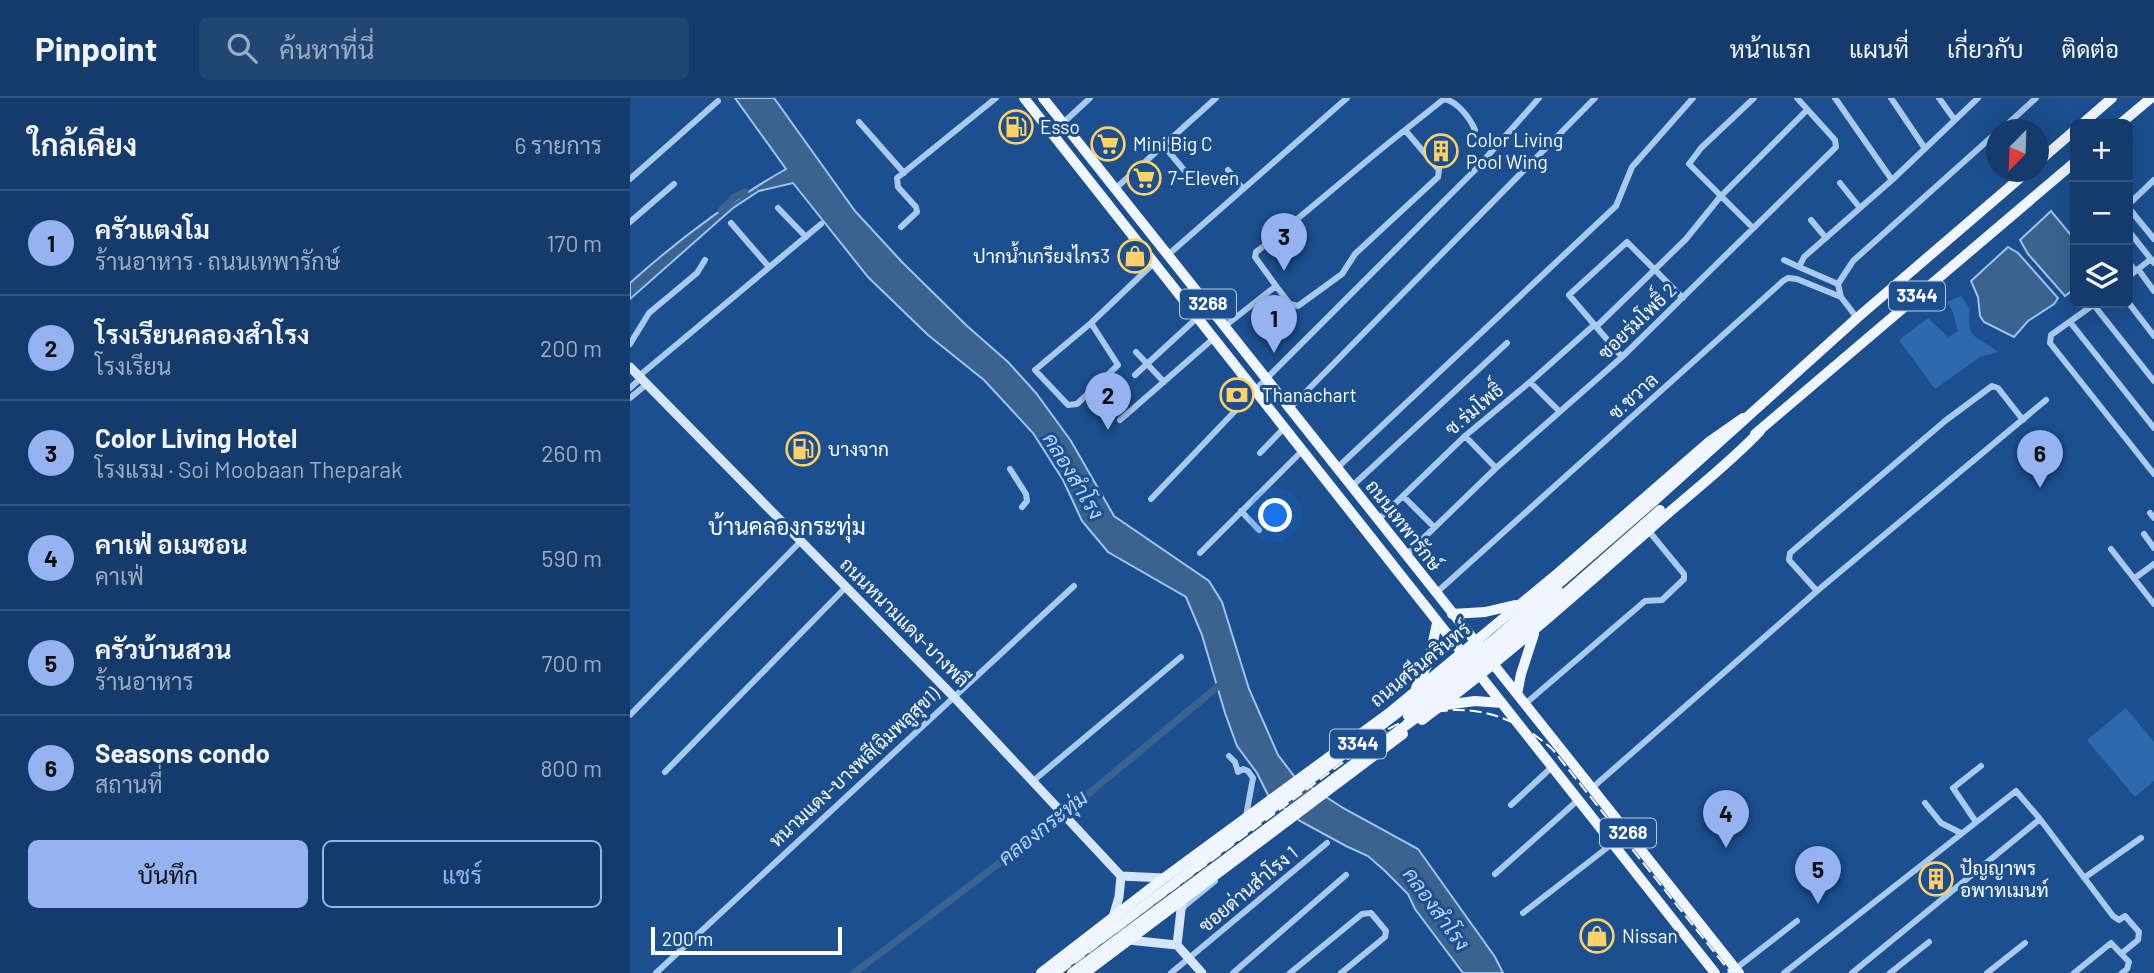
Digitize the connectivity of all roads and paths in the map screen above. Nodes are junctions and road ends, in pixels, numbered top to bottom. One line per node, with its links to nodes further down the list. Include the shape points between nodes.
1 (996, 98): 37 (street)
2 (1024, 98): 65 (main road, ถนนเทพารักษ์ / 3268)
3 (1043, 98): 26 (main road, ถนนเทพารักษ์ / 3268)
4 (1090, 98): 26 (street)
5 (1216, 98): 31 (street)
6 (1347, 98): 45 (street)
7 (1539, 98): 95 (street, via 1476,169)
8 (1595, 98): 104 (street)
9 (1693, 98): 115 (street, via 1632,167 1616,206)
10 (1754, 98): 46 (street, via 1690,162)
11 (1797, 98): 20 (street, ซอยร่มโพธิ์ 2)
12 (1835, 98): 39 (street)
13 (1891, 98): 32 (street)
14 (1939, 98): 21 (street)
15 (1978, 98): 21 (street)
16 (2036, 98): 22 (street)
17 (2112, 98): 23 (main road)
18 (2151, 98): 24 (main road)
19 (718, 101): 38 (street)
20 (1807, 110): 46 (street, ซ.ร่มโพธิ์); 56 (street, ซอยร่มโพธิ์ 2, via 1837,144)
21 (1954, 119): 32 (street)
22 (2013, 119)
23 (2088, 119)
24 (2126, 119)
25 (859, 122): 37 (street)
26 (1063, 123): 44 (main road, ถนนเทพารักษ์ / 3268)
27 (1405, 130): 28 (street, via 1444,99 1450,100); 73 (street, via 1256,252); 73 (street, via 1439,170 1438,177 1355,254 1342,274 1298,306 1290,304)
28 (1475, 130)
29 (2070, 134): 33 (main road)
30 (1986, 143): 72 (street, via 1853,261)
31 (1164, 146): 35 (street); 44 (street)
32 (1924, 147): 39 (street)
33 (2049, 153)
34 (2070, 166): 111 (main road, ถนนศรีนครินทร์ / 3344)
35 (1184, 170)
36 (1228, 170): 45 (street)
37 (904, 173): 55 (street, via 896,183 917,212)
38 (630, 179)
39 (1892, 180): 49 (street)
40 (2154, 180): 47 (street)
41 (2015, 182): 81 (main road, ถนนศรีนครินทร์ / 3344)
42 (1840, 183): 49 (street)
43 (674, 184): 52 (street)
44 (1116, 188): 61 (main road, ถนนเทพารักษ์ / 3268)
45 (1244, 188): 61 (street)
46 (1720, 197): 56 (street); 69 (street, ซ.ร่มโพธิ์)
47 (2133, 202)
48 (778, 208): 58 (street)
49 (1860, 208): 59 (street)
50 (2133, 212): 60 (street)
51 (1811, 220): 59 (street)
52 (630, 222)
53 (731, 223): 66 (street)
54 (821, 224): 58 (street)
55 (901, 227)
56 (1753, 228): 76 (street, ซอยร่มโพธิ์ 2)
57 (2133, 236): 64 (street)
58 (806, 237): 66 (street)
59 (1826, 238): 67 (street)
60 (2154, 239)
61 (1169, 254): 84 (main road, ถนนเทพารักษ์ / 3268)
62 (705, 260): 89 (street, via 697,273 649,313)
63 (1784, 260): 67 (street)
64 (2152, 261): 70 (street)
65 (1155, 262): 80 (main road, ถนนเทพารักษ์ / 3268); 83 (street)
66 (769, 267): 96 (street)
67 (1799, 267): 72 (street)
68 (2133, 267): 70 (street)
69 (1655, 269): 76 (street); 85 (street, ซ.ร่มโพธิ์); 85 (street, via 1629,243 1568,296)
70 (2136, 270): 71 (street); 74 (street)
71 (2133, 273)
72 (1838, 284): 75 (street)
73 (1276, 286): 84 (street)
74 (2154, 290)
75 (1841, 297): 81 (street); 142 (street, ซ.ชวาล, via 1797,279 1783,281)
76 (1683, 298): 91 (street, ซอยร่มโพธิ์ 2)
77 (2089, 308): 82 (street)
78 (2098, 308): 97 (street)
79 (2133, 308): 86 (street)
80 (1198, 317): 87 (main road, ถนนเทพารักษ์ / 3268); 92 (street)
81 (1857, 318): 106 (main road, ถนนศรีนครินทร์ / 3344)
82 (2070, 322): 110 (street); 118 (street, via 2051,335 2050,343)
83 (1091, 323): 83 (street, via 1034,370 1071,406 1118,365)
84 (1225, 326): 95 (main road, ถนนเทพารักษ์ / 3268)
85 (1595, 326): 91 (street); 99 (street, ซ.ร่มโพธิ์)
86 (2154, 336)
87 (1214, 338): 98 (street); 101 (main road, ถนนเทพารักษ์ / 3268)
88 (1507, 343): 119 (street)
89 (630, 344)
90 (1136, 352): 92 (street)
91 (1622, 357): 105 (street, ซอยร่มโพธิ์ 2)
92 (1147, 364): 94 (street); 98 (street)
93 (630, 367): 96 (main road, ถนนหนามแดง-บางพลี)
94 (1135, 375)
95 (1266, 378): 101 (street); 104 (main road, ถนนเทพารักษ์ / 3268)
96 (642, 379): 100 (street); 102 (street); 130 (main road, ถนนหนามแดง-บางพลี)
97 (2154, 380)
98 (1164, 382): 108 (street)
99 (1530, 382): 105 (street); 112 (street, ซ.ร่มโพธิ์)
100 (630, 388)
101 (1255, 390): 109 (main road, ถนนเทพารักษ์ / 3268); 121 (street)
102 (630, 398)
103 (2046, 400): 107 (street)
104 (1290, 408): 115 (main road, ถนนเทพารักษ์ / 3268)
105 (1559, 411): 116 (street, ซอยร่มโพธิ์ 2)
106 (1744, 418): 122 (main road, ถนนศรีนครินทร์ / 3344); 136 (main road, ถนนศรีนครินทร์ / 3344, via 1710,441)
107 (2023, 419): 141 (street); 141 (street, via 1992,386 1937,427 1790,553 1789,560)
108 (1120, 420)
109 (1284, 428): 113 (main road, ถนนเทพารักษ์ / 3268); 114 (street)
110 (2154, 428)
111 (1760, 431): 122 (main road, ถนนศรีนครินทร์ / 3344); 128 (main road, ถนนศรีนครินทร์ / 3344, via 1735,458)
112 (1465, 436): 116 (street); 120 (street, ซ.ร่มโพธิ์)
113 (1303, 450): 124 (street); 147 (main road, ถนนเทพารักษ์ / 3268)
114 (1260, 453)
115 (1337, 468): 119 (main road, ถนนเทพารักษ์ / 3268)
116 (1496, 468): 126 (street, ซอยร่มโพธิ์ 2)
117 (1010, 469): 123 (street, via 1026,494)
118 (2154, 474)
119 (1351, 486): 125 (main road, ถนนเทพารักษ์ / 3268)
120 (1403, 496): 125 (street, ซ.ร่มโพธิ์); 126 (street)
121 (1151, 499)
122 (1657, 506): 200 (main road, ถนนศรีนครินทร์ / 3344, bridge, via 1496,638); 201 (main road, ถนนศรีนครินทร์ / 3344, bridge, via 1502,649 1428,709)
123 (1022, 508)
124 (1241, 511): 127 (street); 133 (street)
125 (1378, 520): 134 (main road, ถนนเทพารักษ์ / 3268)
126 (1434, 527): 134 (street, ซอยร่มโพธิ์ 2)
127 (1259, 530)
128 (1648, 530): 143 (main road, ถนนศรีนครินทร์ / 3344); 160 (street, via 1684,579 1662,600 1645,601)
129 (2144, 534): 131 (street)
130 (801, 541): 139 (main road, ถนนหนามแดง-บางพลี); 163 (street)
131 (2154, 548)
132 (2111, 549): 137 (street)
133 (1200, 553)
134 (1406, 555): 142 (main road, ถนนเทพารักษ์ / 3268)
135 (2154, 564): 137 (street)
136 (1558, 573): 140 (main road); 144 (main road, ถนนศรีนครินทร์ / 3344)
137 (2135, 579): 145 (street)
138 (1074, 586): 158 (street, หนามแดง-บางพลี(ฉิมพลูสุข1))
139 (846, 587): 158 (main road, ถนนหนามแดง-บางพลี); 169 (street)
140 (1559, 592): 143 (main road); 151 (main road)
141 (1817, 592): 171 (street)
142 (1436, 593): 146 (main road, ถนนเทพารักษ์ / 3268)
143 (1577, 594): 148 (main road, ถนนศรีนครินทร์ / 3344)
144 (1523, 602): 146 (main road, via 1485,612); 149 (main road, ถนนศรีนครินทร์ / 3344)
145 (2154, 604)
146 (1452, 614): 149 (main road, ถนนเทพารักษ์ / 3268)
147 (1437, 623): 150 (main road, ถนนเทพารักษ์ / 3268); 156 (main road, via 1429,661)
148 (1535, 631): 154 (main road, ถนนศรีนครินทร์ / 3344); 157 (main road)
149 (1475, 642): 150 (main road, ถนนศรีนครินทร์ / 3344); 151 (main road, ถนนเทพารักษ์ / 3268)
150 (1461, 653): 153 (main road, ถนนเทพารักษ์ / 3268); 156 (main road, ถนนศรีนครินทร์ / 3344)
151 (1485, 654): 153 (main road); 154 (main road, ถนนเทพารักษ์ / 3268)
152 (1181, 657): 170 (street)
153 (1471, 665): 155 (main road, ถนนเทพารักษ์ / 3268); 164 (main road)
154 (1494, 665): 155 (main road, ถนนศรีนครินทร์ / 3344); 157 (main road, ถนนเทพารักษ์ / 3268)
155 (1479, 676): 159 (main road, ถนนเทพารักษ์ / 3268); 161 (main road, ถนนศรีนครินทร์ / 3344)
156 (1413, 693): 162 (main road, ถนนศรีนครินทร์ / 3344)
157 (1517, 694): 160 (main road, ถนนเทพารักษ์ / 3268)
158 (953, 696): 170 (main road, ถนนหนามแดง-บางพลี); 198 (street, หนามแดง-บางพลี(ฉิมพลูสุข1))
159 (1502, 703): 161 (main road, via 1457,702); 168 (main road, ถนนเทพารักษ์ / 3268)
160 (1525, 704): 171 (main road, ถนนเทพารักษ์ / 3268)
161 (1440, 707): 165 (main road, ถนนศรีนครินทร์ / 3344)
162 (1389, 713): 164 (main road, via 1398,709); 185 (main road, ถนนศรีนครินทร์ / 3344)
163 (630, 715)
164 (1408, 716): 165 (main road, via 1410,723)
165 (1404, 733): 187 (main road, ถนนศรีนครินทร์ / 3344, via 1212,877)
166 (1229, 756): 185 (street, via 1238,772 1243,769 1253,778 1248,815)
167 (1981, 766): 176 (street, via 1953,788)
168 (1552, 767): 172 (main road, ถนนเทพารักษ์ / 3268); 174 (street)
169 (665, 772)
170 (1034, 781): 184 (main road, ถนนหนามแดง-บางพลี)
171 (1591, 788): 197 (main road, ถนนเทพารักษ์ / 3268)
172 (1577, 801): 181 (main road, ถนนเทพารักษ์ / 3268); 182 (street)
173 (1925, 803): 177 (street, via 1943,825)
174 (1511, 805)
175 (2040, 819): 176 (street, via 2016,791); 186 (street); 210 (street)
176 (1976, 821): 177 (street)
177 (1961, 834): 209 (street)
178 (1271, 837): 187 (street)
179 (2141, 838): 186 (street)
180 (1327, 843): 196 (street, ซอยด่านสำโรง 1)
181 (1612, 844): 188 (street); 208 (main road, ถนนเทพารักษ์ / 3268)
182 (1495, 874)
183 (1346, 875): 205 (street)
184 (1121, 876): 185 (main road); 189 (main road)
185 (1160, 878): 189 (main road, ถนนศรีนครินทร์ / 3344)
186 (2084, 878): 195 (street, via 2113,916 2119,920 2125,916 2139,932 2138,940)
187 (1182, 905): 191 (main road, ถนนศรีนครินทร์ / 3344); 194 (main road)
188 (1523, 913)
189 (1112, 919): 199 (main road, ถนนศรีนครินทร์ / 3344)
190 (1797, 921): 197 (street)
191 (1128, 940): 194 (main road); 202 (main road, ถนนศรีนครินทร์ / 3344)
192 (1929, 942): 211 (street)
193 (2025, 943): 212 (street)
194 (1177, 945): 196 (main road)
195 (2122, 953): 213 (street, via 2109,943); 214 (street, via 2129,965)
196 (1190, 959): 203 (street, ซอยด่านสำโรง 1); 204 (main road)
197 (1735, 972)
198 (656, 973)
199 (1041, 973)
200 (1052, 973)
201 (1072, 973)
202 (1085, 973)
203 (1171, 973)
204 (1202, 973)
205 (1233, 973)
206 (1290, 973): 207 (street, via 1362,914 1371,913 1386,931 1385,937)
207 (1341, 973)
208 (1715, 973)
209 (1784, 973)
210 (1852, 973)
211 (1890, 973)
212 (1987, 973)
213 (2074, 973)
214 (2122, 973)

